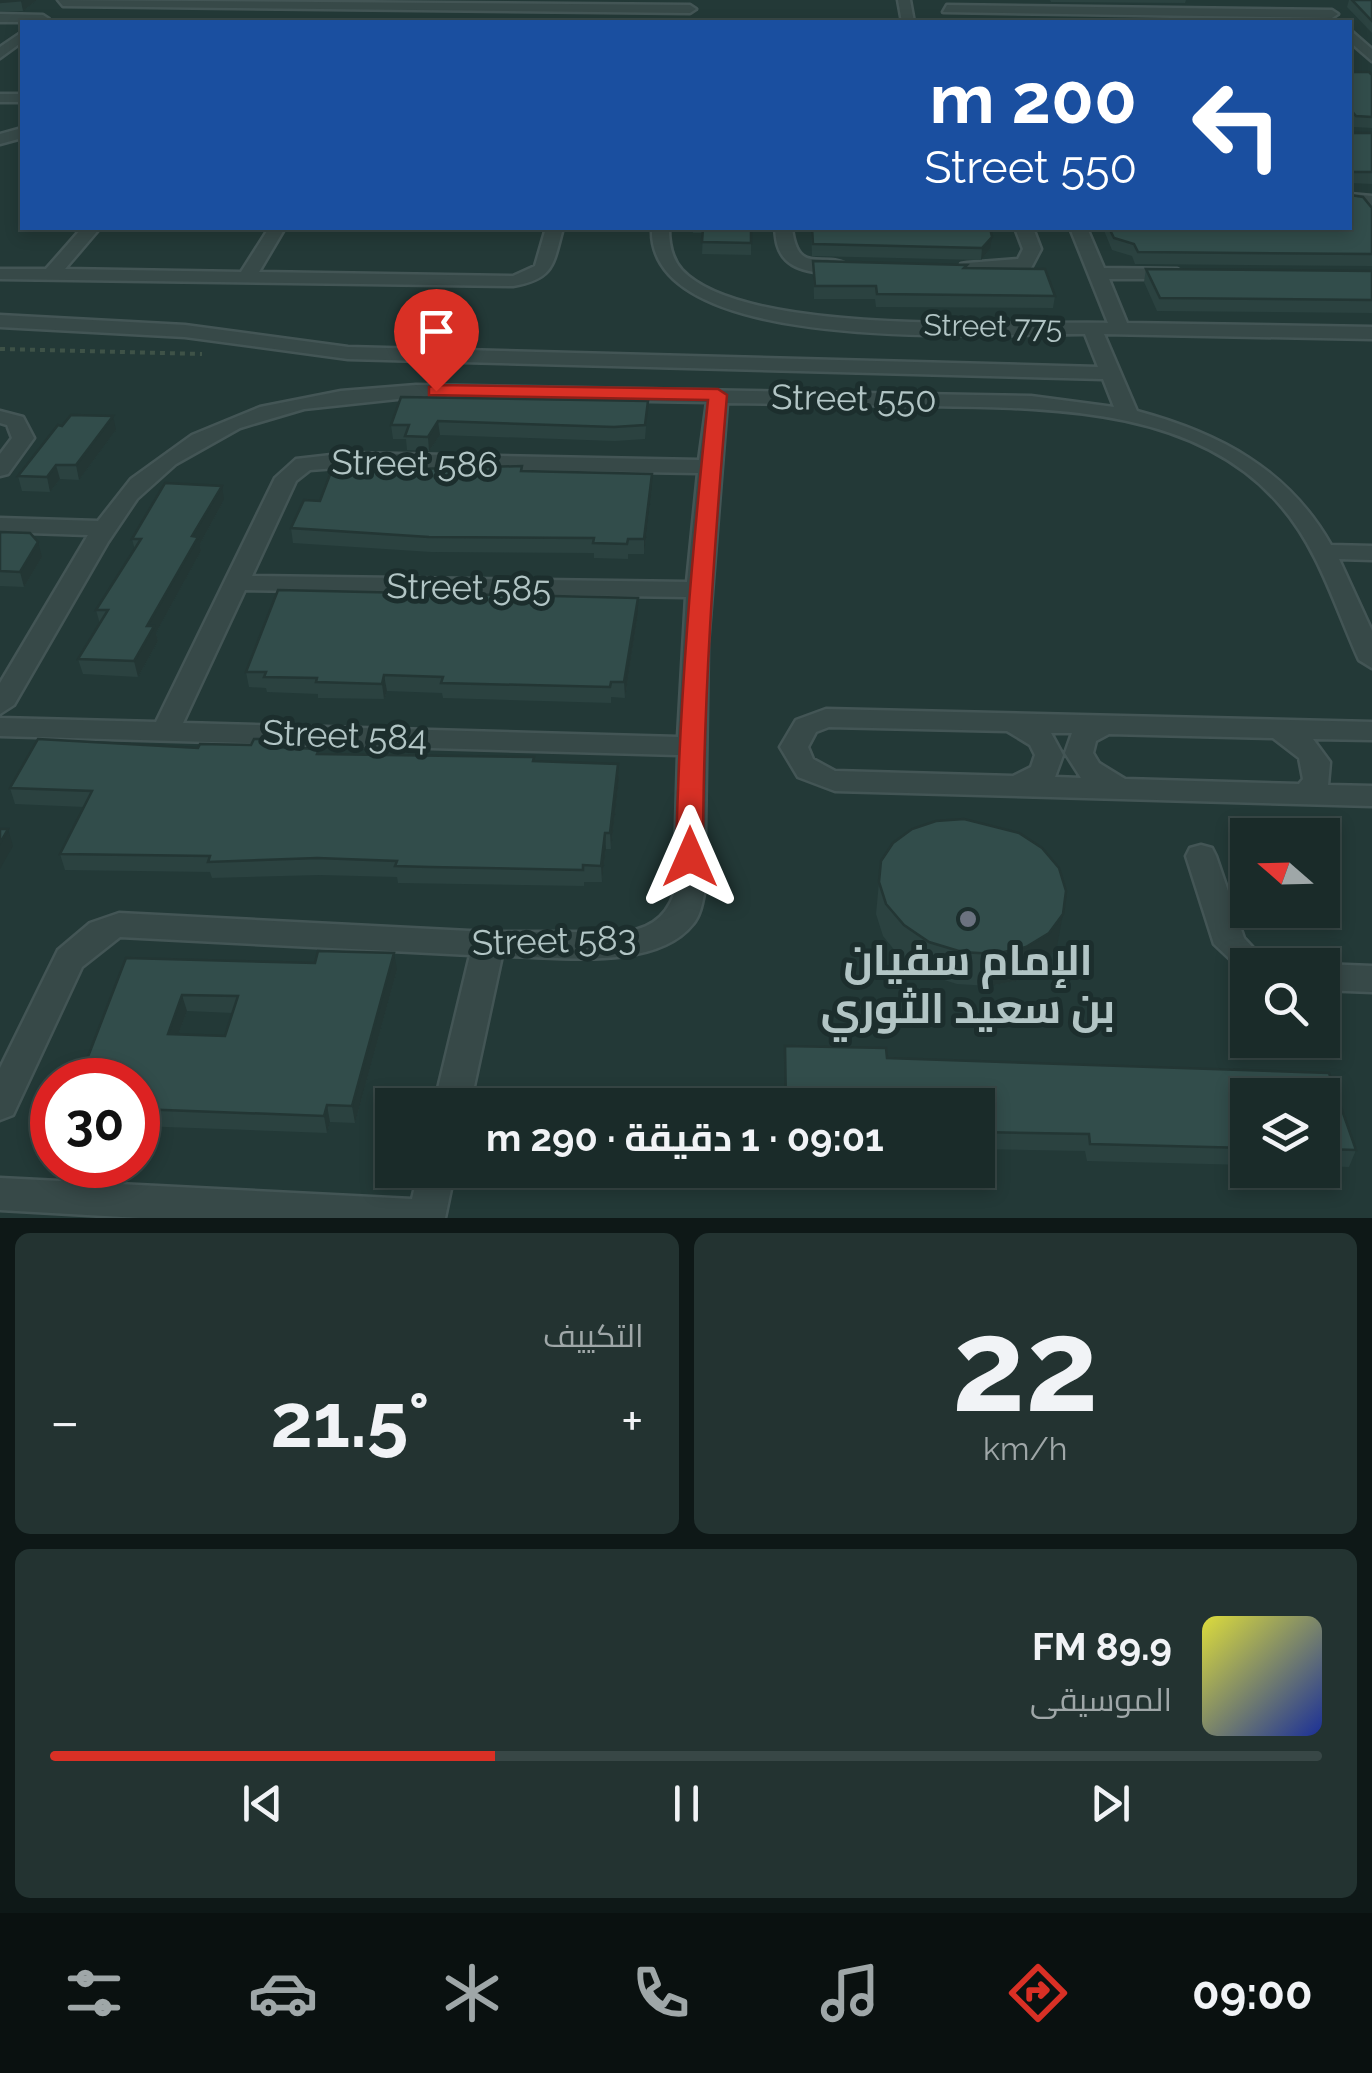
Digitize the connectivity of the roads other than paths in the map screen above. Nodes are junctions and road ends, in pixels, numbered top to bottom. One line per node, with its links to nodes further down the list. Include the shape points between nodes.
1 (1237, 0): 13 (street)
2 (64, 1): 3 (street); 18 (street)
3 (153, 1): 14 (street)
4 (600, 4): 7 (street); 9 (street)
5 (980, 4): 6 (street, via 1010,10); 10 (street)
6 (1052, 5): 11 (street)
7 (459, 6): 14 (street); 19 (street)
8 (1278, 6): 12 (street); 13 (street)
9 (690, 10)
10 (947, 10)
11 (1087, 11): 15 (street); 20 (street)
12 (1329, 12)
13 (1248, 13): 16 (street)
14 (362, 15): 19 (street)
15 (1135, 17): 16 (street)
16 (1183, 17)
17 (0, 18): 18 (street)
18 (41, 20)
19 (442, 20)
20 (1097, 20)
21 (20, 38): 23 (street)
22 (1352, 41): 24 (street)
23 (0, 54)
24 (1372, 56)
25 (89, 230): 37 (street)
26 (277, 230): 38 (street)
27 (554, 230): 38 (street, via 544,268 512,282)
28 (661, 230): 40 (street, Street 775, via 665,261 686,282 727,303 765,312 834,323)
29 (784, 230): 32 (street, via 793,259)
30 (1025, 230): 33 (street, via 1032,250 1026,264)
31 (1080, 230): 34 (street)
32 (864, 267)
33 (954, 268)
34 (1096, 273): 36 (street); 41 (street)
35 (0, 274): 37 (street)
36 (1194, 274)
37 (51, 275): 38 (street)
38 (246, 278)
39 (0, 321): 43 (street, via 185,331 337,352)
40 (1092, 328): 41 (street, Street 775); 43 (street)
41 (1120, 328): 42 (street, Street 775)
42 (1372, 333)
43 (1110, 373): 45 (street)
44 (718, 395): 45 (street, Street 550, via 1031,402); 47 (street, Street 583); 50 (street, Street 550, via 416,391 306,402 235,422 179,450 136,486)
45 (1128, 416): 51 (street, Street 550, via 1190,434 1262,474 1287,498)
46 (0, 417): 48 (street, via 16,421 23,438)
47 (708, 468): 53 (street, Street 586, via 304,464 286,478); 54 (street, Street 583)
48 (0, 469)
49 (0, 525): 50 (street)
50 (104, 528): 56 (street, Street 550)
51 (1322, 552): 52 (street); 55 (street, Street 550)
52 (1372, 554)
53 (238, 583): 54 (street, Street 585); 61 (street, Street 586)
54 (699, 590): 63 (street, Street 583)
55 (1372, 660)
56 (0, 705)
57 (1012, 722): 58 (street); 64 (street, via 1041,740 1048,756 1044,772); 64 (street, via 826,718 806,726 794,747 810,772 835,781)
58 (1103, 725): 60 (street); 65 (street, via 1084,736 1079,753 1098,778)
59 (0, 727): 61 (street, Street 584)
60 (1278, 729): 62 (street); 66 (street, via 1316,762 1318,780)
61 (167, 730): 63 (street, Street 584)
62 (1372, 732)
63 (690, 746): 69 (street, Street 583, via 689,894 682,916 642,943)
64 (1016, 786): 65 (street)
65 (1123, 789): 66 (street)
66 (1306, 794): 67 (street)
67 (1372, 796)
68 (1201, 856): 70 (street)
69 (489, 944): 73 (street); 74 (street, Street 583, via 119,925 101,931 69,959)
70 (1234, 948)
71 (1340, 979): 72 (street)
72 (1372, 980)
73 (456, 1088)
74 (0, 1105)
75 (433, 1188): 77 (street)
76 (0, 1194): 77 (street)
77 (426, 1218)

